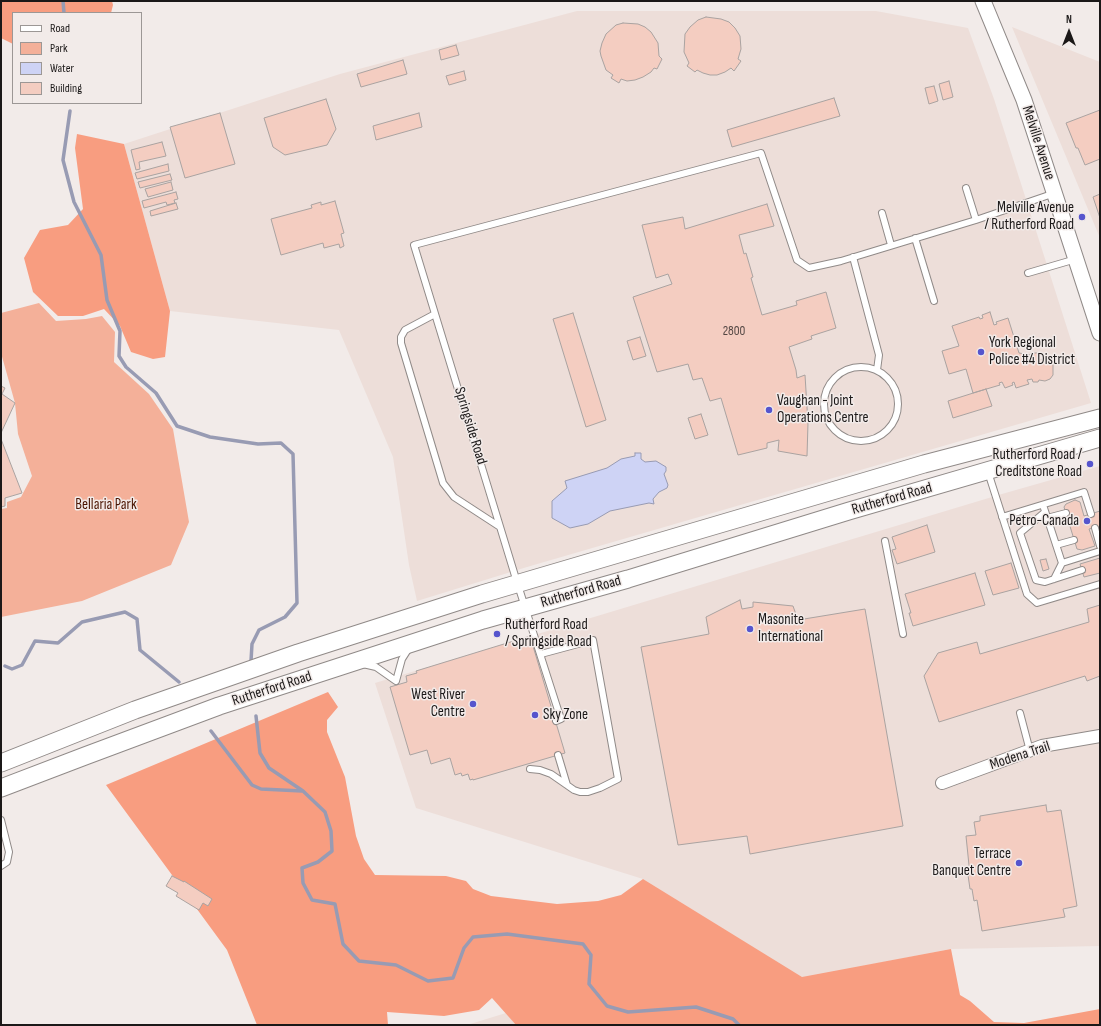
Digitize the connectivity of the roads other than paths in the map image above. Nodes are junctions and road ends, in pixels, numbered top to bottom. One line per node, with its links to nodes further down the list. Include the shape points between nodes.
1 (983, 1): 3 (street, Melville Avenue, via 1024,100)
2 (966, 188): 5 (lane)
3 (1055, 193): 5 (lane); 9 (street, Melville Avenue)
4 (882, 213): 7 (lane)
5 (976, 220): 6 (lane)
6 (915, 238): 7 (lane); 11 (lane)
7 (891, 245): 8 (lane)
8 (853, 257): 12 (lane, Springside Road, via 809,268 797,260 761,153 414,245); 14 (lane, via 879,355)
9 (1076, 259): 10 (lane); 13 (street, Melville Avenue)
10 (1028, 273)
11 (934, 301)
12 (435, 314): 23 (lane, Springside Road); 23 (lane, via 405,330 401,343 443,483 454,497)
13 (1100, 333)
14 (877, 370): 14 (lane, via 854,367 843,371 833,379 827,389 824,412 829,423 847,438 860,441 872,439 892,424 897,413 898,400 895,388 888,378)
15 (1100, 418): 33 (main road, Rutherford Road, via 924,464)
16 (1100, 438): 17 (main road, Rutherford Road)
17 (988, 472): 22 (lane); 35 (main road, Rutherford Road)
18 (1042, 505): 20 (lane, via 1084,492 1085,507); 21 (lane); 22 (lane)
19 (1066, 513): 21 (lane)
20 (1091, 514)
21 (1046, 515): 27 (lane); 32 (lane, via 1020,533 1036,580 1045,582)
22 (1002, 517): 34 (lane, via 1027,594 1037,603)
23 (500, 527): 33 (lane, Springside Road)
24 (1094, 532): 28 (lane)
25 (1074, 540): 27 (lane)
26 (885, 541): 36 (lane)
27 (1056, 545): 30 (lane)
28 (1100, 546)
29 (1100, 551): 30 (lane)
30 (1062, 563): 32 (lane)
31 (1082, 570): 32 (lane)
32 (1054, 579)
33 (518, 584): 35 (lane, Springside Road); 45 (main road, Rutherford Road, via 284,658 136,710)
34 (1100, 584)
35 (525, 608): 37 (main road, Rutherford Road); 38 (lane, Springside Road)
36 (903, 634)
37 (413, 643): 39 (main road, Rutherford Road); 39 (lane, via 402,659 396,681 376,667)
38 (541, 654): 41 (lane, Springside Road, via 561,719); 48 (lane, via 593,640 618,779 588,792 574,790)
39 (356, 662): 49 (main road, Rutherford Road, via 219,706)
40 (1020, 713): 43 (lane)
41 (556, 721)
42 (1100, 736): 43 (street, Modena Trail, via 1042,746)
43 (1030, 751): 47 (street, Modena Trail)
44 (558, 755): 48 (lane)
45 (1, 763)
46 (530, 769): 48 (lane, via 550,774)
47 (942, 783)
48 (567, 784)
49 (1, 788)
50 (1, 820): 51 (lane, via 9,852 7,862)
51 (1, 866)

